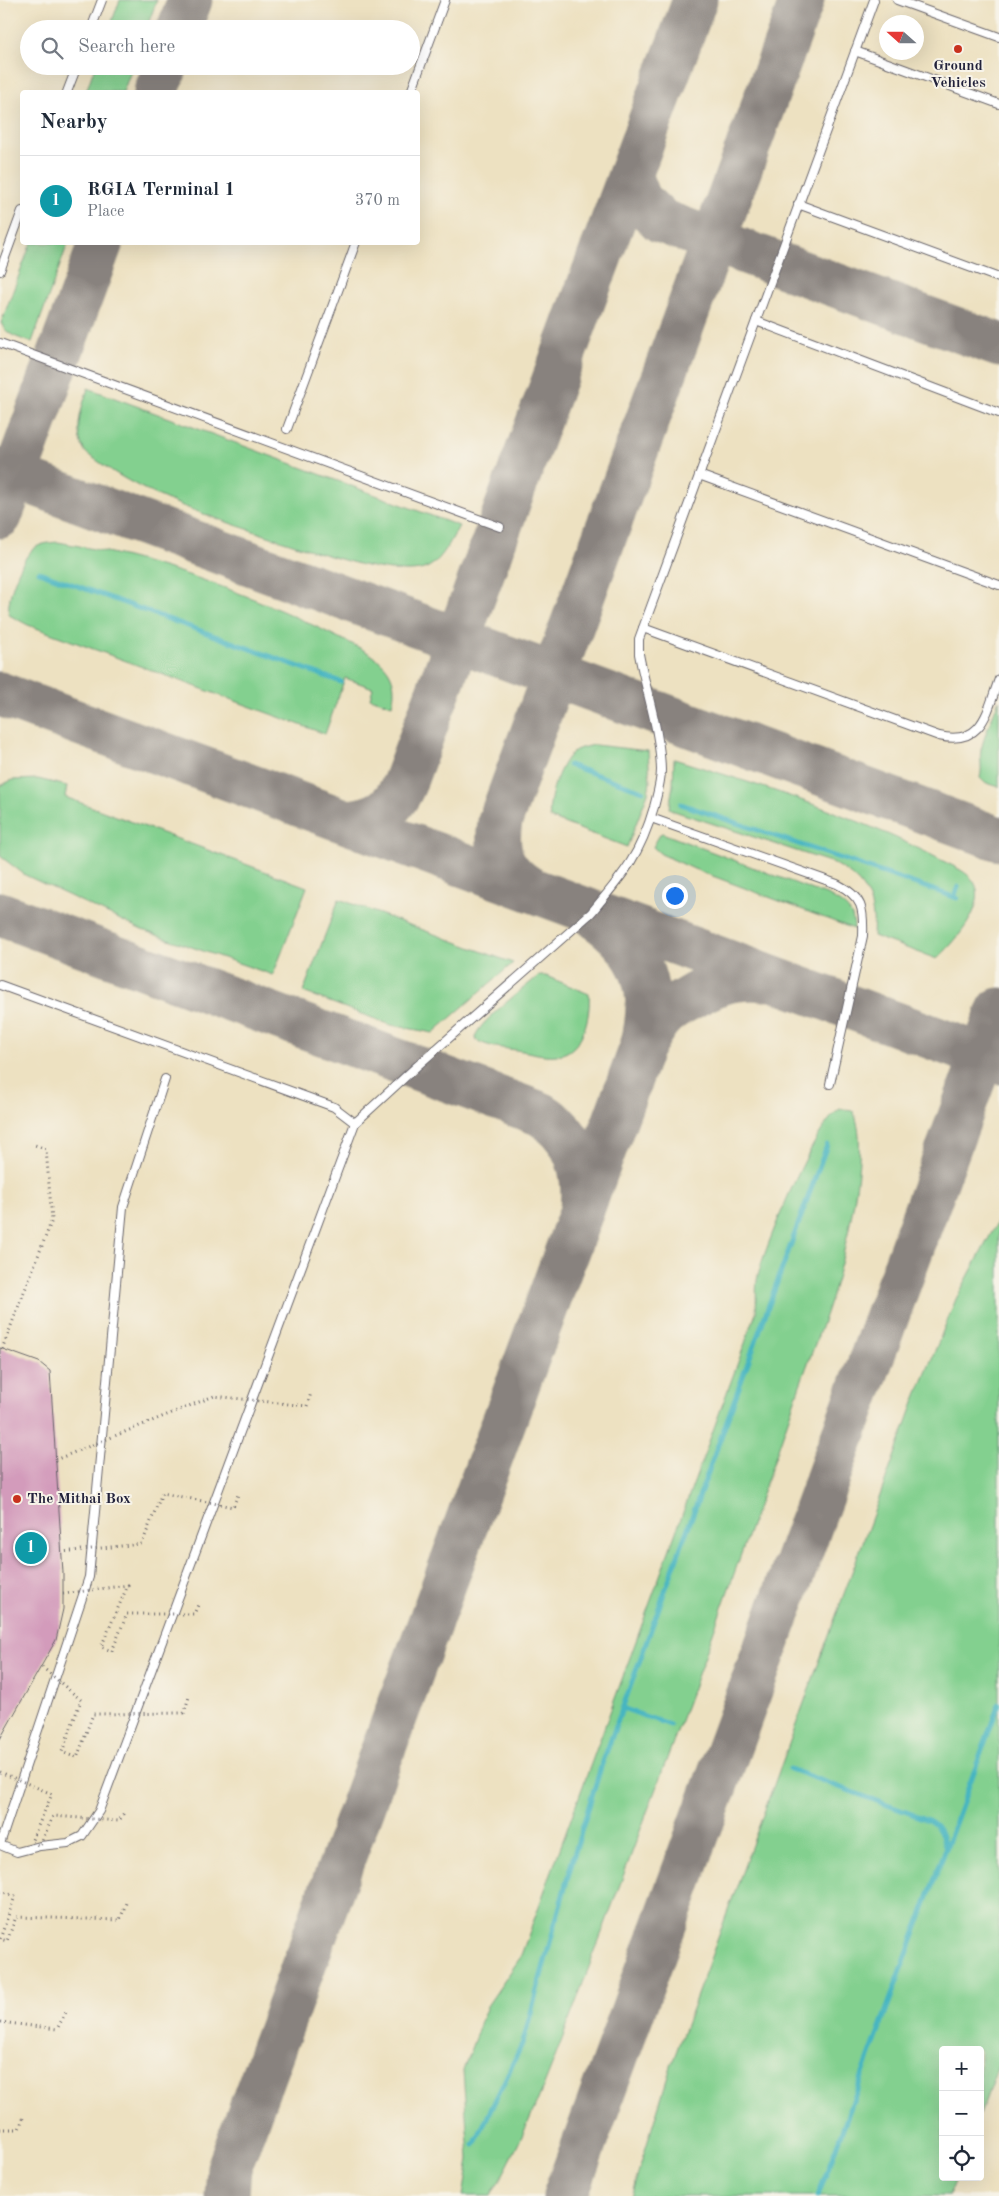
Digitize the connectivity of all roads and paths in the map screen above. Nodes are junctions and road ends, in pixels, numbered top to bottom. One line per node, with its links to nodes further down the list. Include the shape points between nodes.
1 (102, 0): 5 (lane)
2 (445, 0): 8 (lane)
3 (874, 0): 7 (lane)
4 (897, 0): 6 (lane)
5 (94, 20)
6 (999, 37)
7 (855, 51): 13 (lane); 14 (lane)
8 (420, 68)
9 (74, 75): 11 (lane)
10 (417, 75): 12 (lane)
11 (68, 90)
12 (412, 90)
13 (999, 104)
14 (798, 204): 18 (lane); 19 (lane)
15 (20, 216): 17 (lane)
16 (355, 245): 22 (lane)
17 (0, 271)
18 (999, 278)
19 (756, 321): 21 (lane); 23 (lane)
20 (0, 343): 24 (lane)
21 (999, 413)
22 (287, 429)
23 (699, 475): 25 (lane); 26 (lane)
24 (500, 527)
25 (999, 585)
26 (643, 628): 27 (lane, via 951,739 969,735 981,725); 28 (lane, via 638,654 659,748 661,772)
27 (999, 679)
28 (650, 818): 31 (lane, via 837,884 851,891 858,900 864,913 863,936); 32 (lane, via 638,852 591,913)
29 (0, 985): 32 (lane, via 334,1107)
30 (165, 1079): 45 (lane, via 123,1208 89,1577)
31 (830, 1084)
32 (355, 1123): 46 (lane, via 99,1811 82,1836 68,1843)
33 (32, 1144): 34 (path, via 46,1149 52,1220)
34 (2, 1349)
35 (311, 1393): 36 (path, bridge, via 307,1406 214,1396)
36 (55, 1460)
37 (239, 1492): 38 (path, bridge, via 233,1507 162,1493 142,1544)
38 (61, 1552)
39 (63, 1594): 40 (path, bridge, via 128,1586 102,1647 112,1651 127,1614 194,1614)
40 (198, 1605)
41 (42, 1667): 42 (path, bridge, via 80,1700 62,1752 77,1758 93,1714 184,1713)
42 (189, 1697)
43 (0, 1772): 46 (path, bridge, via 52,1794 31,1842)
44 (124, 1811): 46 (path, bridge, via 119,1821 53,1816)
45 (0, 1844): 46 (lane, via 17,1852)
46 (40, 1846)
47 (0, 1891): 48 (path, via 15,1896 0,1939 7,1941 16,1917 120,1920)
48 (126, 1903)
49 (66, 2012): 50 (path, via 57,2029)
50 (0, 2022)
51 (23, 2118): 52 (path, via 19,2129)
52 (0, 2129)

